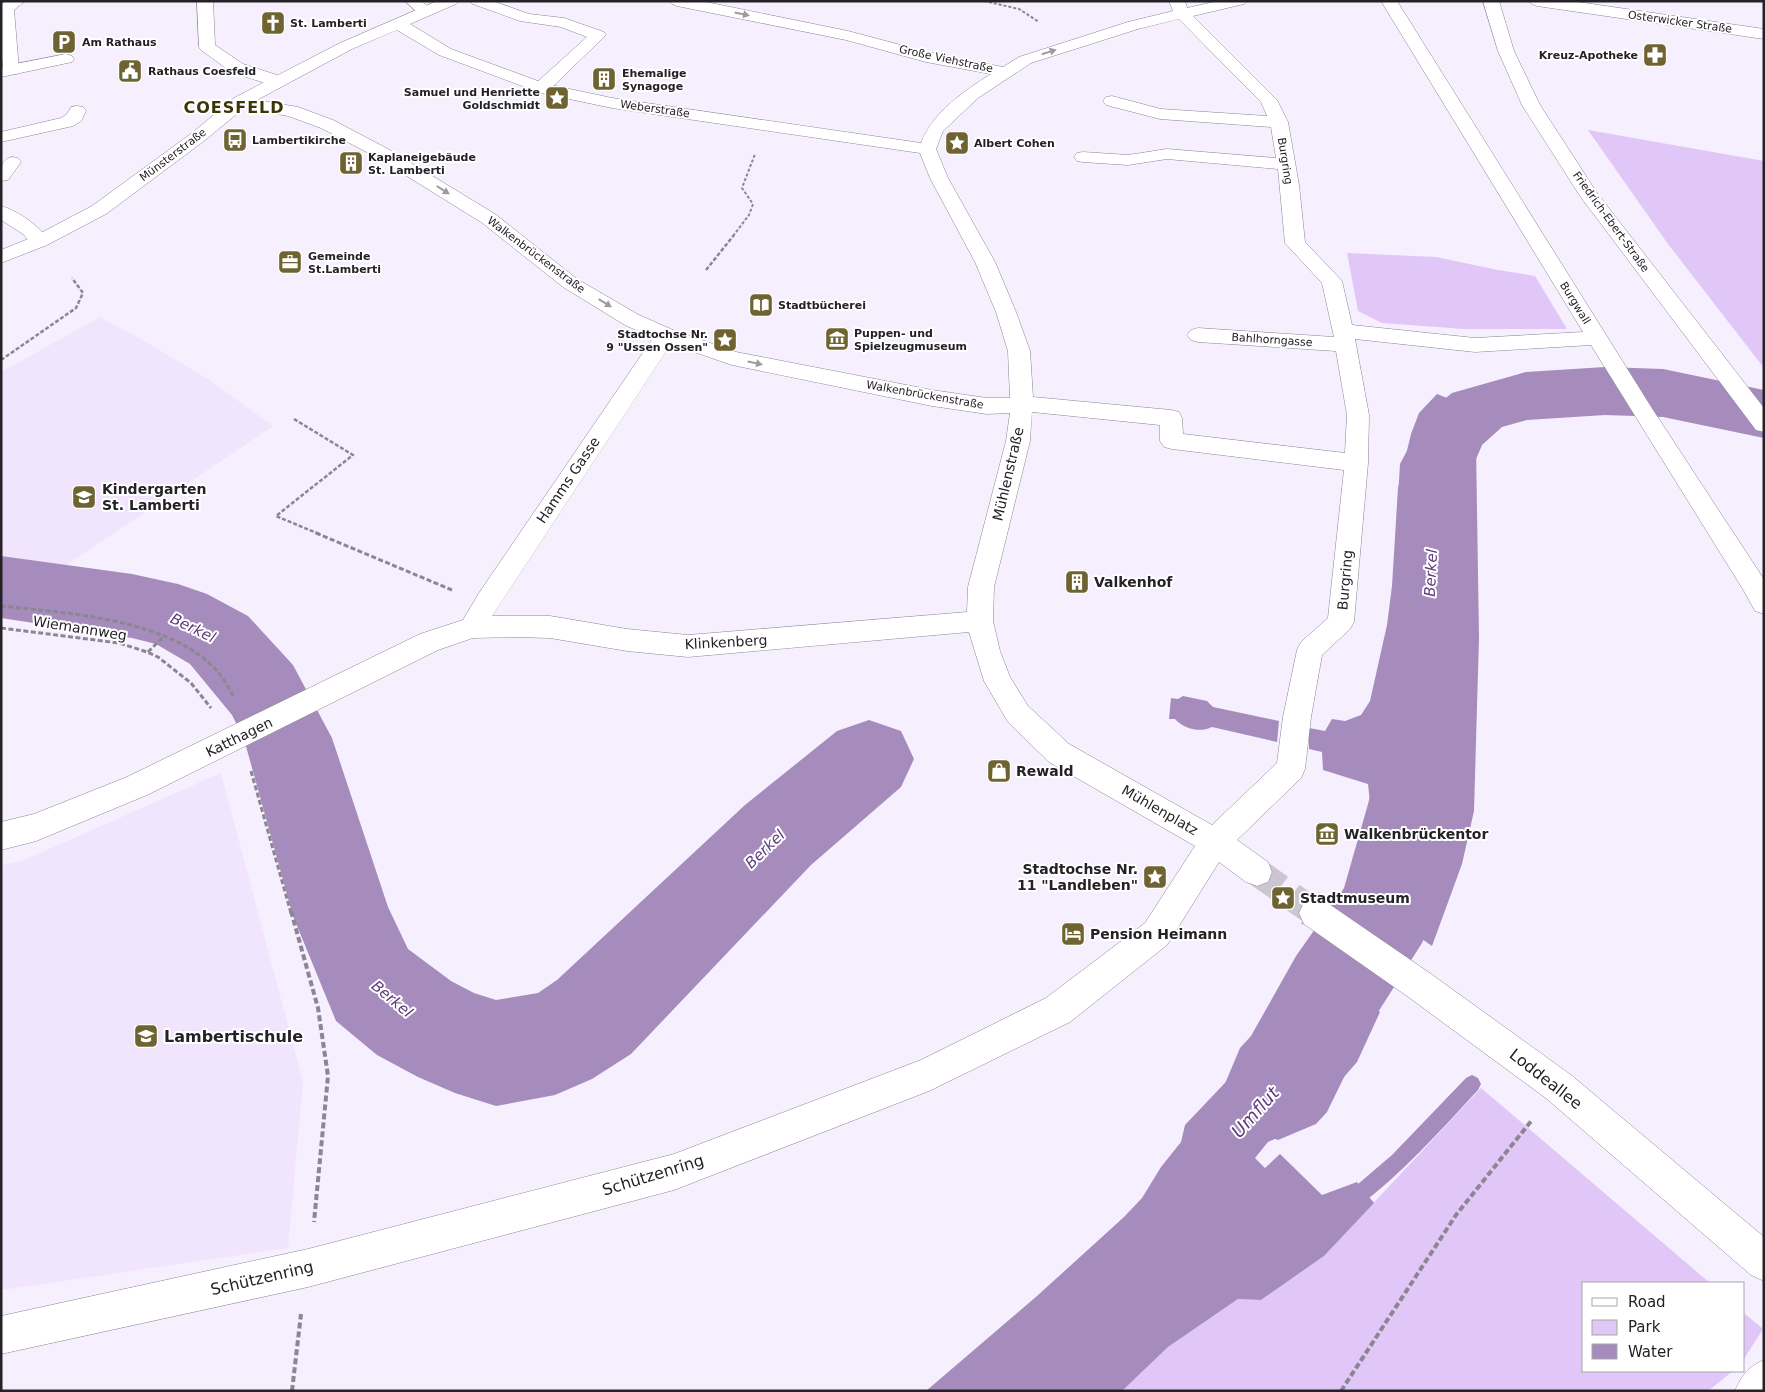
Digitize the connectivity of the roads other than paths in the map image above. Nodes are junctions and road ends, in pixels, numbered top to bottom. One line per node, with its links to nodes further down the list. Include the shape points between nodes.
1 (18, 1): 15 (street, via 6,8)
2 (205, 1): 17 (street, via 207,47 237,68)
3 (450, 1): 10 (street, Münsterstraße)
4 (478, 1): 18 (street, via 526,18 564,23 598,35)
5 (677, 1): 16 (street, Große Viehstraße, one-way to 16)
6 (1239, 1): 11 (street, Große Viehstraße)
7 (1389, 1): 33 (street, Burgwall)
8 (1491, 1): 35 (street, Friedrich-Ebert-Straße, via 1506,51 1532,105 1589,196)
9 (1537, 1): 13 (street, Osterwicker Straße)
10 (418, 6): 12 (street, Münsterstraße)
11 (1179, 7): 16 (street, Große Viehstraße, one-way to 11, via 1025,60); 22 (street, Burgring, via 1268,100)
12 (397, 23): 17 (street, Münsterstraße); 18 (street, Weberstraße, via 445,52)
13 (1764, 34)
14 (66, 59): 15 (street)
15 (6, 72)
16 (1005, 72): 24 (street, via 972,94 935,129)
17 (277, 81): 20 (street, Münsterstraße)
18 (541, 88): 24 (street, Weberstraße, via 612,103)
19 (1112, 101): 22 (street, via 1160,114)
20 (240, 102): 28 (street, Münsterstraße, via 99,210); 30 (street, Walkenbrückenstraße, one-way to 30, via 306,115 382,153 488,218 570,283 632,320)
21 (77, 111): 23 (street, via 67,122)
22 (1280, 122): 26 (street, Burgring)
23 (1, 137)
24 (927, 149): 34 (street, Mühlenstraße, via 939,178 985,262 1006,312 1019,351)
25 (1083, 157): 26 (street, via 1128,160 1167,154)
26 (1285, 164): 32 (street, Burgring, via 1295,243 1332,280)
27 (1, 212): 28 (street, via 30,230)
28 (40, 241): 29 (street, Münsterstraße)
29 (1, 257)
30 (666, 335): 34 (street, Walkenbrückenstraße, one-way to 34, via 732,358 885,389 987,406); 39 (street, Hamms Gasse)
31 (1198, 335): 32 (street, Bahlhorngasse)
32 (1344, 338): 33 (street, via 1365,332 1475,345); 36 (street, Burgring, via 1358,415)
33 (1597, 338): 37 (street, Burgwall)
34 (1022, 405): 36 (street, Walkenbrückenstraße, via 1043,404 1171,418 1172,441); 38 (street, Mühlenstraße, via 1018,441 981,587)
35 (1764, 424)
36 (1356, 462): 42 (street, Burgring, via 1341,622 1310,650 1291,769)
37 (1764, 604)
38 (980, 621): 39 (street, Klinkenberg, via 688,646 550,627); 40 (street, Mühlenstraße, via 998,681 1018,714)
39 (472, 627): 41 (street, Katthagen, via 429,642 137,786 36,827)
40 (1059, 753): 42 (street, Mühlenplatz)
41 (1, 836)
42 (1215, 842): 43 (street, Mühlenplatz); 46 (street, Schützenring, via 1156,934 1058,1010 930,1074 674,1172 308,1268)
43 (1257, 872)
44 (1314, 913): 45 (street, Loddeallee, via 1559,1087)
45 (1764, 1262)
46 (1, 1335)
47 (1764, 1380): 48 (street)
48 (1755, 1391)

